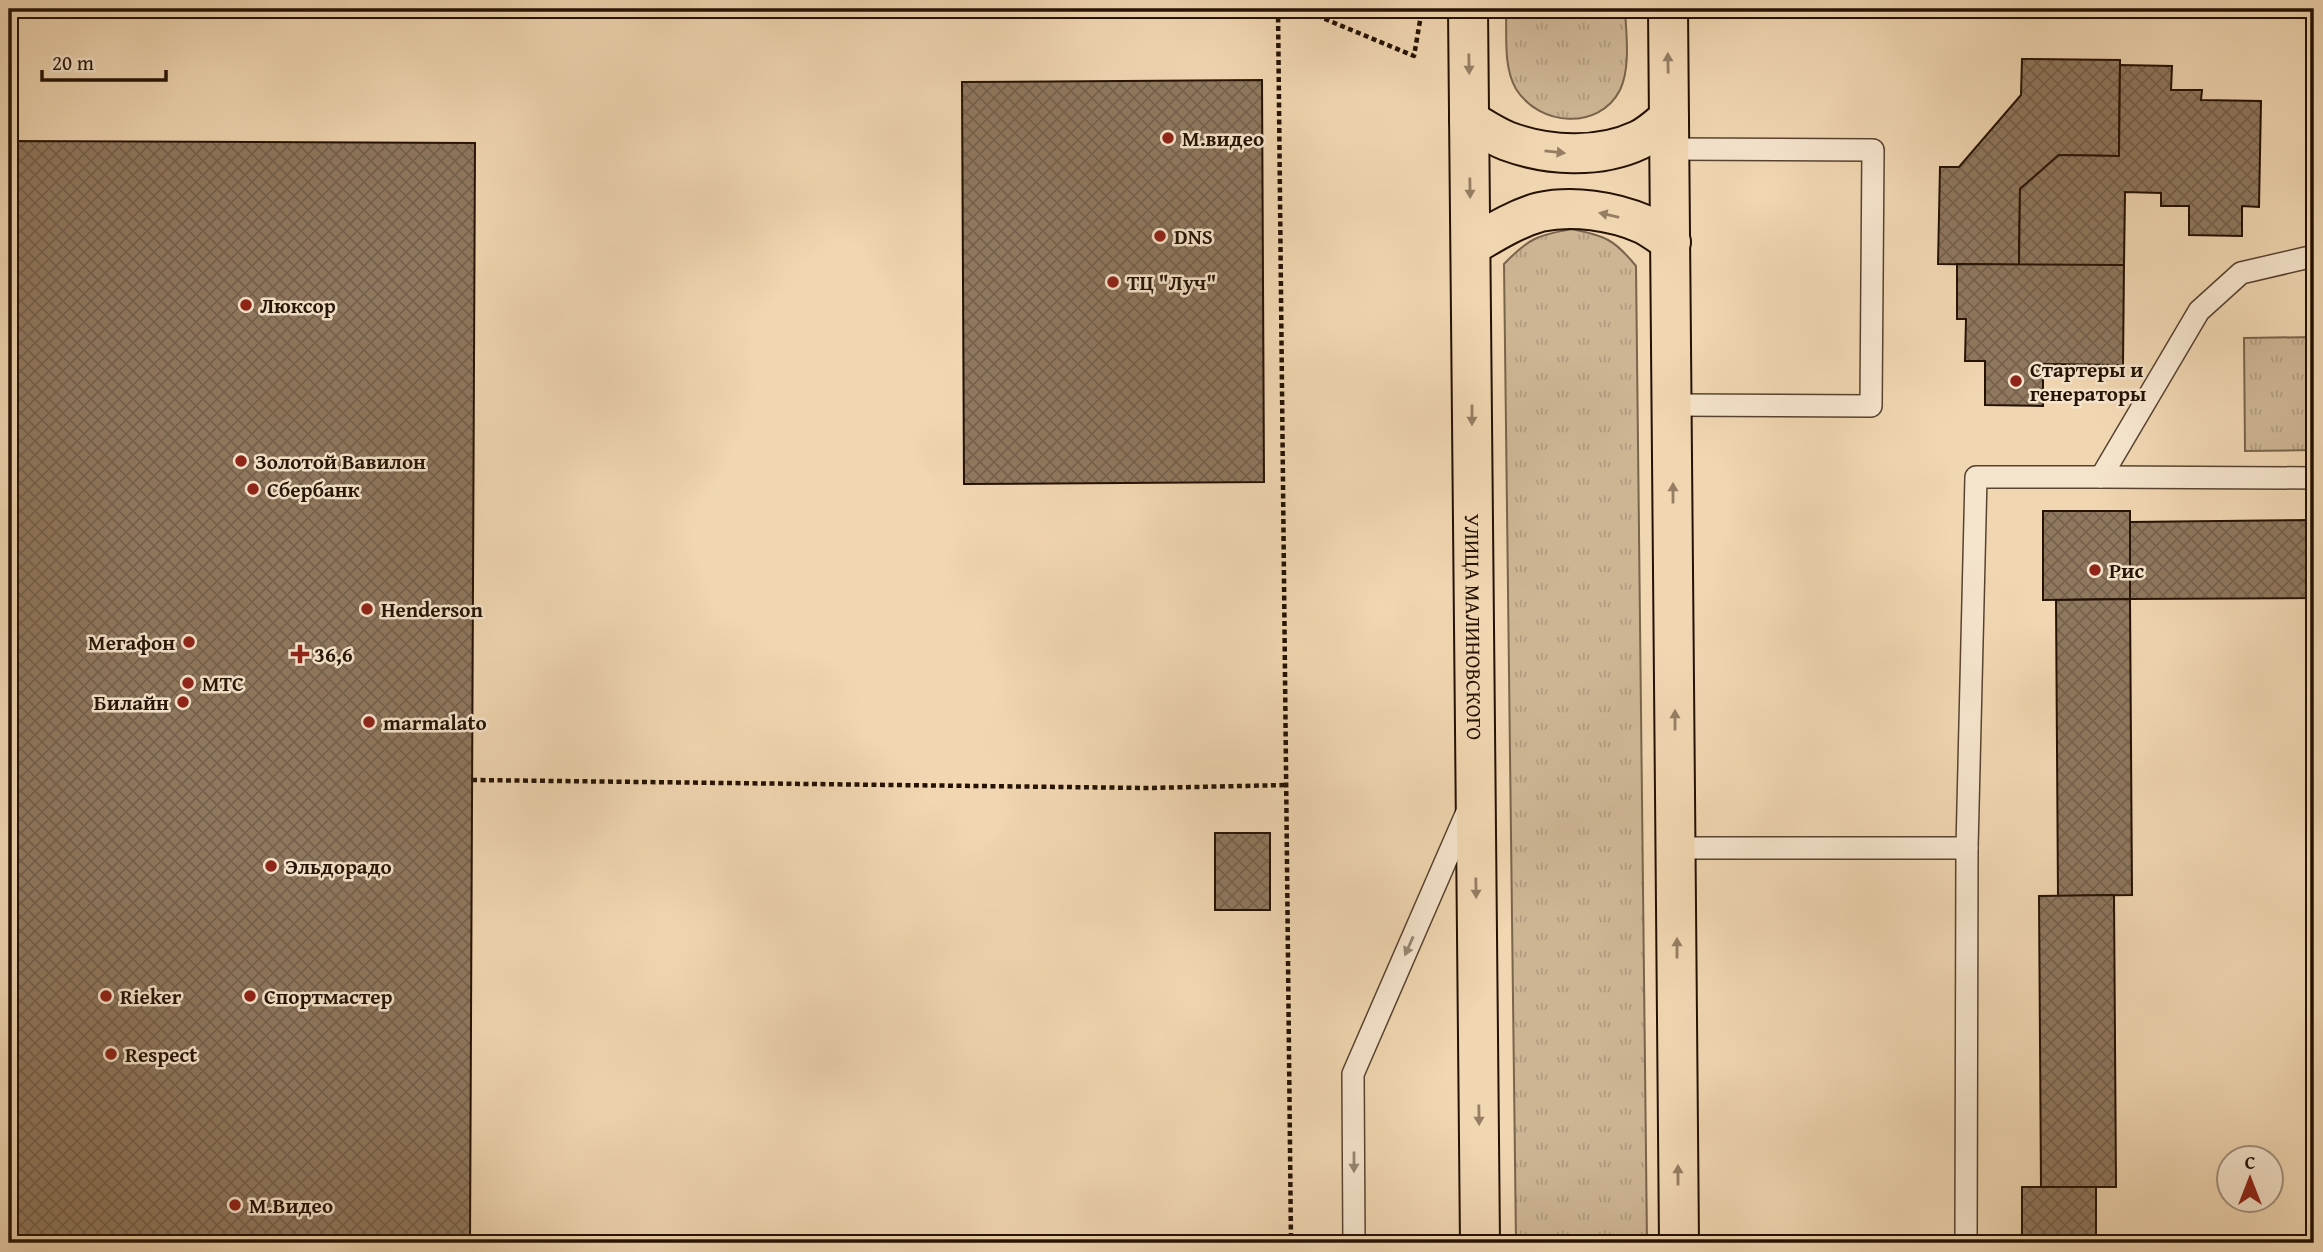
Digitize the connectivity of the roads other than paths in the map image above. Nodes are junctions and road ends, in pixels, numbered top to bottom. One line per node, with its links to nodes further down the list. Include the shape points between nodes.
1 (1468, 9): 3 (highway, УЛИЦА МАЛИНОВСКОГО, one-way to 3)
2 (1668, 9): 4 (highway, one-way to 2)
3 (1469, 120): 4 (highway, one-way to 4, via 1504,141 1571,153 1607,150); 6 (highway, УЛИЦА МАЛИНОВСКОГО, one-way to 6)
4 (1670, 134): 5 (highway); 8 (lane, via 1872,150 1871,406)
5 (1671, 242): 6 (highway, one-way to 6, via 1643,225 1608,213 1574,209 1541,212 1505,225); 8 (highway)
6 (1471, 246): 11 (highway, УЛИЦА МАЛИНОВСКОГО, one-way to 11)
7 (2314, 256): 9 (lane, via 2241,273 2199,311)
8 (1672, 405): 12 (highway, one-way to 8)
9 (2101, 477): 10 (lane); 13 (lane, via 1976,477)
10 (2314, 478)
11 (1475, 794): 14 (lane, one-way to 14, via 1353,1074); 15 (highway, УЛИЦА МАЛИНОВСКОГО, one-way to 15)
12 (1676, 848): 13 (lane); 16 (highway, one-way to 12)
13 (1967, 848): 17 (lane)
14 (1354, 1243)
15 (1480, 1243)
16 (1679, 1243)
17 (1966, 1243)

